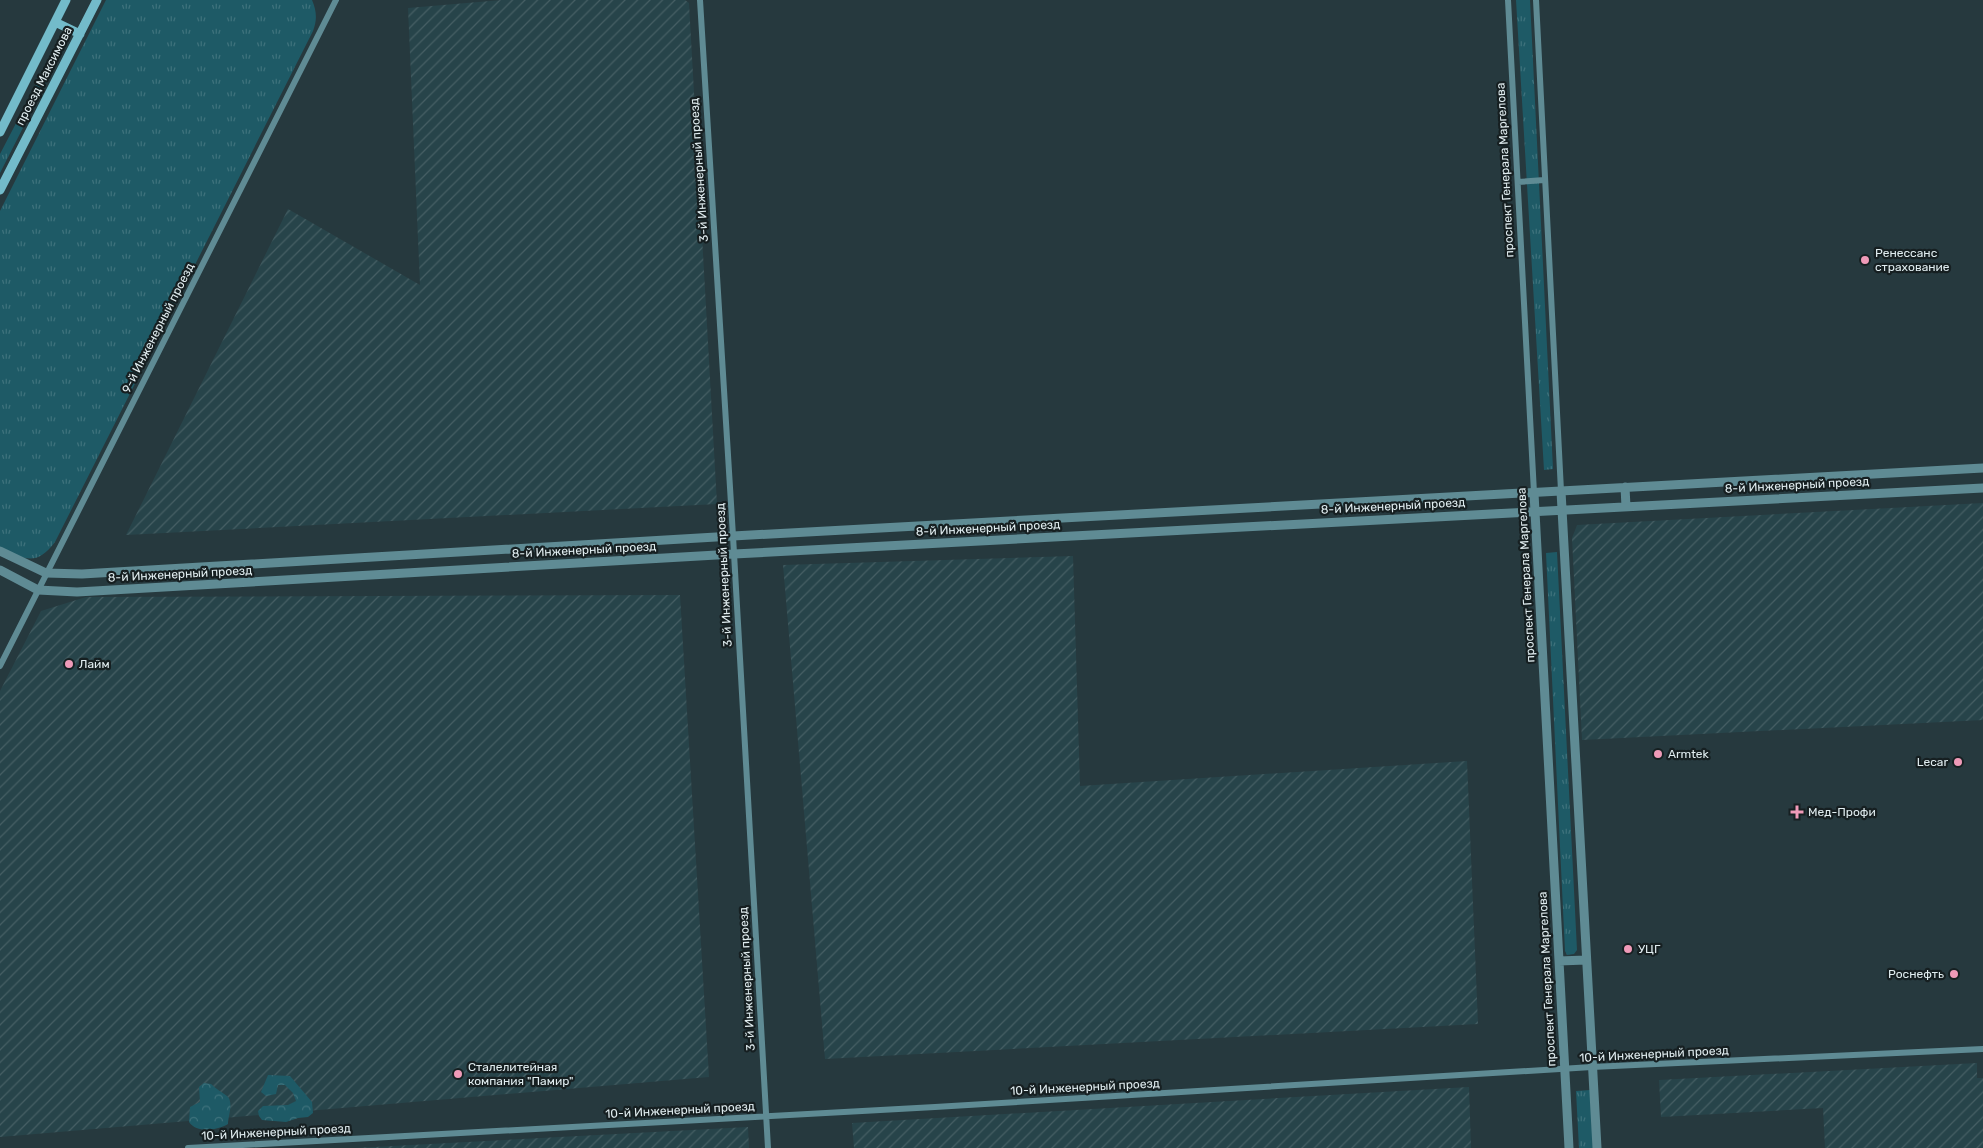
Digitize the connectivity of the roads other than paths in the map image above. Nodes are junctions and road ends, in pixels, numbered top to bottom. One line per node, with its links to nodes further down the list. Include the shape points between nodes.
1 (66, 0): 7 (main road, проезд Максимова)
2 (97, 0): 8 (main road, проезд Максимова)
3 (336, 0): 27 (street, 9-й Инженерный проезд)
4 (700, 0): 22 (street, 3-й Инженерный проезд)
5 (1508, 0): 11 (street, проспект Генерала Маргелова)
6 (1536, 0): 10 (street)
7 (55, 22): 8 (main road); 9 (main road, проезд Максимова)
8 (80, 34): 12 (main road, проезд Максимова)
9 (0, 132)
10 (1544, 177): 11 (street); 16 (street)
11 (1518, 182): 17 (street, проспект Генерала Маргелова)
12 (0, 190)
13 (1983, 468): 14 (street, 8-й Инженерный проезд)
14 (1625, 487): 16 (street, 8-й Инженерный проезд); 18 (street)
15 (1983, 488): 18 (street, 8-й Инженерный проезд)
16 (1561, 491): 17 (street, 8-й Инженерный проезд); 19 (street)
17 (1534, 492): 20 (street, проспект Генерала Маргелова); 21 (street, 8-й Инженерный проезд)
18 (1626, 507): 19 (street, 8-й Инженерный проезд)
19 (1562, 510): 20 (street, 8-й Инженерный проезд); 30 (street)
20 (1536, 511): 23 (street, 8-й Инженерный проезд); 31 (street, проспект Генерала Маргелова)
21 (878, 528): 22 (street, 8-й Инженерный проезд); 23 (street)
22 (733, 536): 25 (street, 3-й Инженерный проезд); 27 (street, 8-й Инженерный проезд, via 82,574)
23 (879, 546): 25 (street, 8-й Инженерный проезд)
24 (0, 551): 27 (street, 8-й Инженерный проезд)
25 (734, 554): 28 (street, 8-й Инженерный проезд, via 77,592); 35 (street, 3-й Инженерный проезд)
26 (0, 570): 28 (street, 8-й Инженерный проезд)
27 (46, 573): 28 (street, 9-й Инженерный проезд)
28 (38, 590): 29 (street, 9-й Инженерный проезд)
29 (0, 666)
30 (1586, 960): 31 (street); 33 (street)
31 (1559, 961): 34 (street, проспект Генерала Маргелова)
32 (1983, 1048): 33 (street, 10-й Инженерный проезд)
33 (1592, 1067): 34 (street, 10-й Инженерный проезд); 39 (street)
34 (1564, 1070): 35 (street, 10-й Инженерный проезд); 38 (street, проспект Генерала Маргелова)
35 (766, 1116): 36 (street, 10-й Инженерный проезд); 37 (street, 3-й Инженерный проезд)
36 (188, 1148)
37 (768, 1148)
38 (1569, 1148)
39 (1597, 1148)

